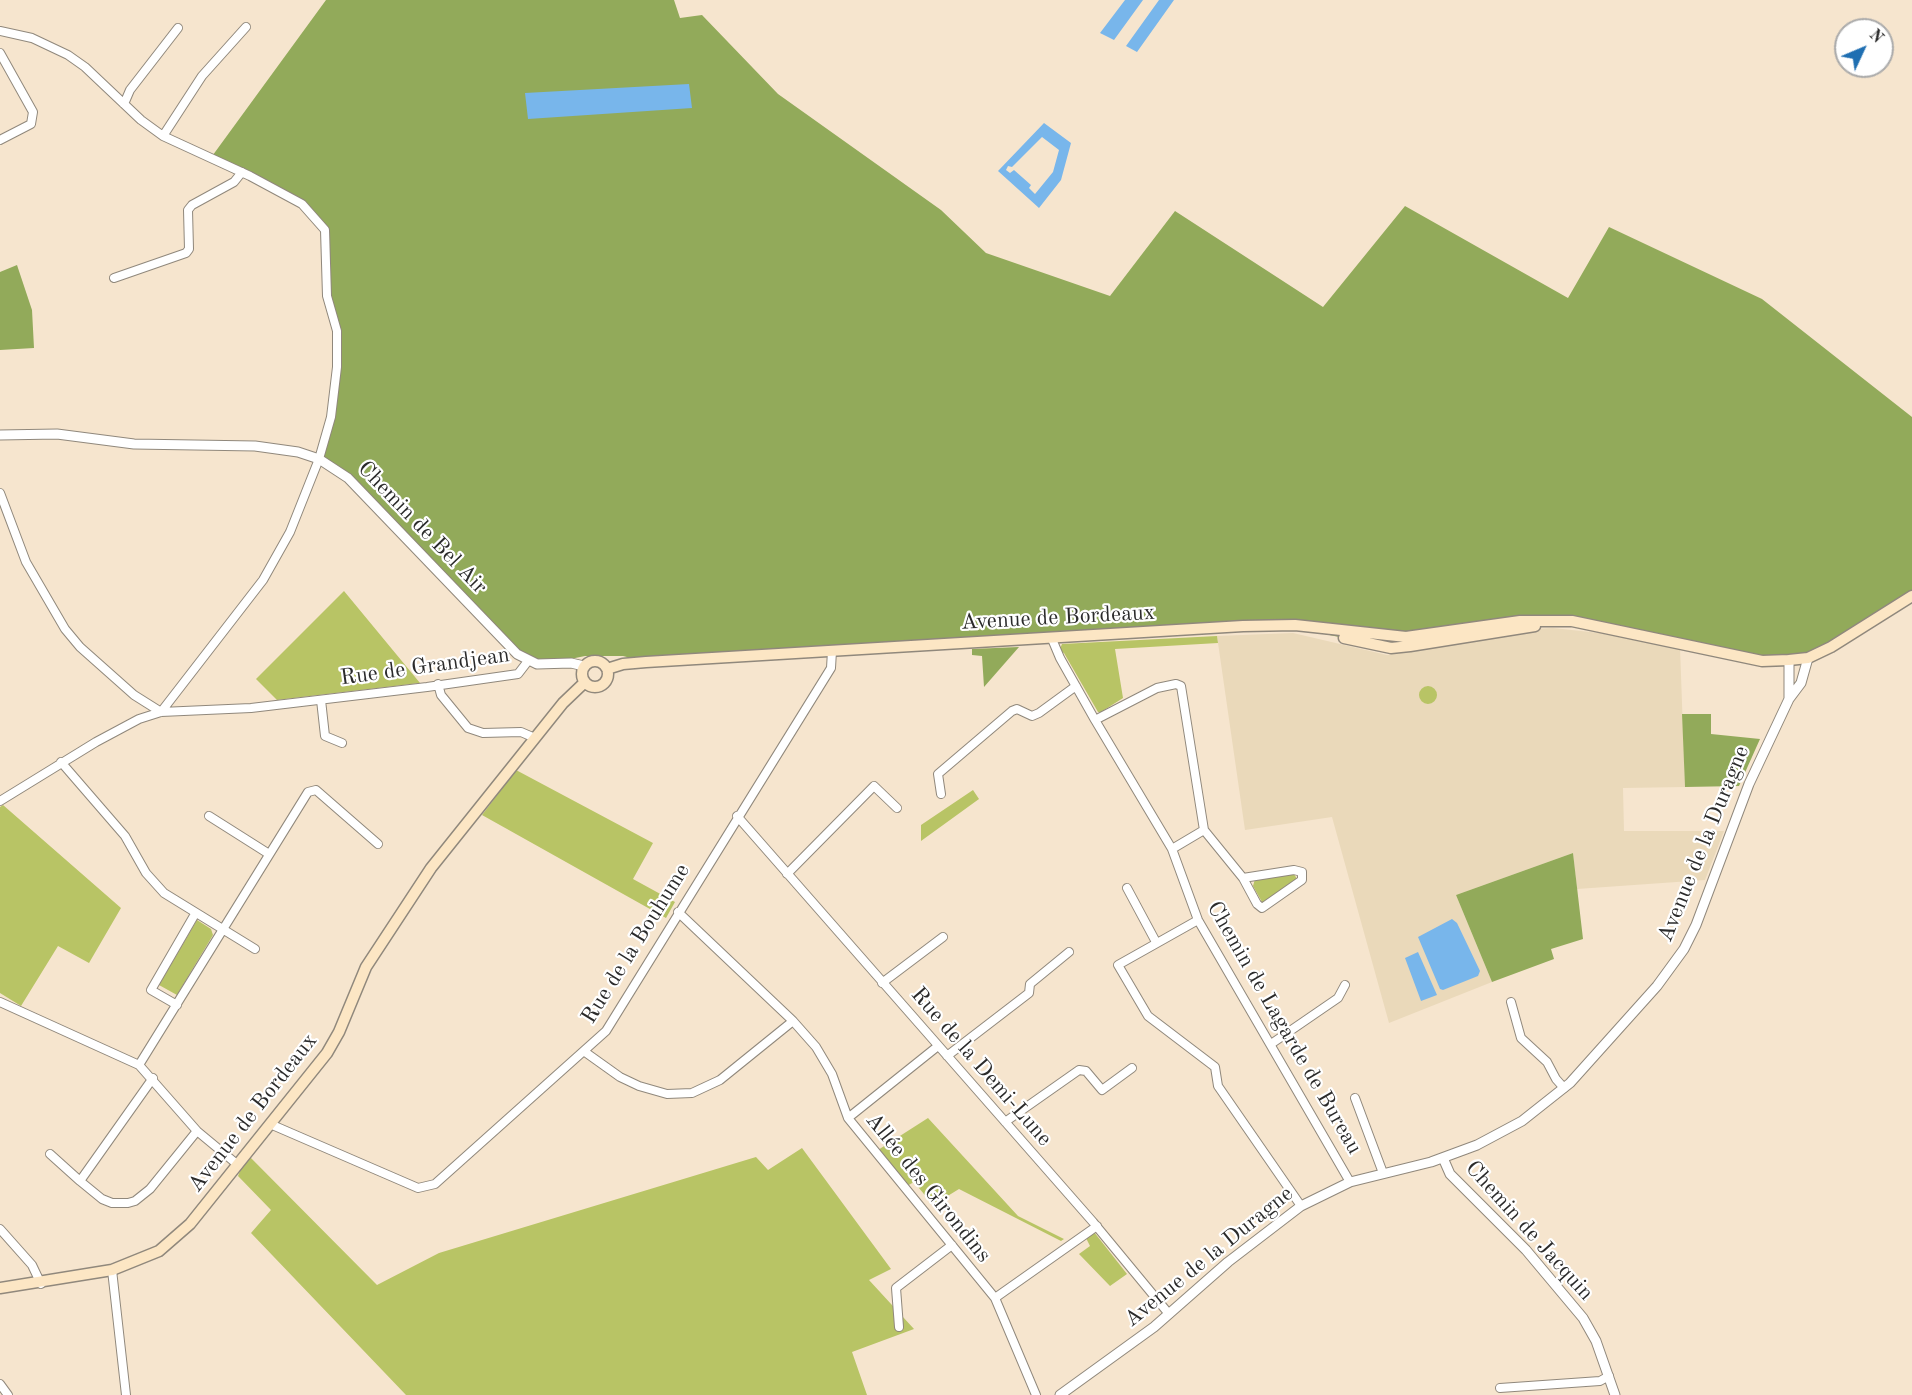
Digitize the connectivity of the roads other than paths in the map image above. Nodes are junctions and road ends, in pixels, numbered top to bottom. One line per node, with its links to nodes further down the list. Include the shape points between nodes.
1 (246, 27): 7 (street, via 202,76)
2 (178, 28): 6 (street, via 130,90)
3 (2, 32): 4 (street); 6 (street, via 32,38 68,55)
4 (0, 41)
5 (0, 53): 8 (street, via 33,112 31,124)
6 (124, 104): 7 (street)
7 (163, 136): 9 (street)
8 (0, 140)
9 (242, 172): 10 (street, via 234,182 188,210 186,253); 12 (street, via 302,204 325,230 327,296 337,331 337,367 331,417)
10 (114, 278)
11 (0, 435): 12 (street, Chemin de Bel Air, via 57,434 134,444 255,446)
12 (319, 459): 22 (street, Chemin de Bel Air, via 348,478 508,646); 30 (street, via 290,532 263,580)
13 (0, 492): 14 (street)
14 (3, 513): 30 (street, via 64,629 134,695)
15 (1912, 596): 20 (main road)
16 (1601, 626): 17 (main road, Avenue de Bordeaux, via 1572,621 1510,621 1406,638 1295,625); 17 (main road, via 1550,624 1391,648); 21 (main road, via 1762,661)
17 (1272, 627): 18 (main road, Avenue de Bordeaux)
18 (1053, 639): 19 (main road, Avenue de Bordeaux); 27 (street, Chemin de Lagarde de Bureau)
19 (832, 651): 24 (main road, Avenue de Bordeaux, via 646,662); 39 (street, Rue de la Bouhume, via 831,668)
20 (1808, 658): 21 (main road); 28 (street, Avenue de la Duragne, via 1801,683)
21 (1789, 660): 28 (street, Avenue de la Duragne)
22 (528, 661): 23 (street); 26 (street, Rue de Grandjean, via 518,674)
23 (584, 666): 24 (main road, via 596,660); 25 (main road)
24 (608, 669): 25 (main road, via 608,677 600,686)
25 (585, 682): 32 (main road, Avenue de Bordeaux)
26 (438, 684): 29 (street, Rue de Grandjean); 32 (street, via 441,695 468,728 483,733 521,732)
27 (1076, 687): 31 (street, Chemin de Lagarde de Bureau); 35 (street, via 1040,713 1032,716 1017,709 1012,711 938,774)
28 (1789, 699): 68 (street, Avenue de la Duragne, via 1749,784 1684,950 1657,986)
29 (321, 700): 30 (street, Rue de Grandjean); 33 (street, Rue de Grandjean, via 325,736)
30 (161, 712): 34 (street, Rue de Grandjean, via 139,719)
31 (1095, 720): 40 (street, via 1157,688 1181,686); 42 (street, Chemin de Lagarde de Bureau)
32 (534, 738): 72 (main road, Avenue de Bordeaux, via 409,900 366,967 335,1040)
33 (342, 743)
34 (61, 762): 36 (street, Rue de Grandjean); 48 (street, via 125,836 152,881)
35 (941, 794)
36 (0, 801)
37 (897, 808): 44 (street, via 874,786)
38 (209, 816): 43 (street)
39 (737, 816): 44 (street, Rue de la Demi-Lune); 47 (street, Rue de la Bouhume)
40 (1204, 830): 42 (street); 45 (street)
41 (378, 844): 43 (street, via 316,790 308,792)
42 (1172, 849): 49 (street, Chemin de Lagarde de Bureau)
43 (269, 854): 50 (street)
44 (787, 874): 55 (street, Rue de la Demi-Lune)
45 (1243, 878): 45 (street, via 1263,909 1302,880 1302,872)
46 (1127, 888): 52 (street)
47 (678, 912): 60 (street, Allée des Girondins); 63 (street, Rue de la Bouhume, via 606,1031)
48 (195, 914): 50 (street); 59 (street, via 151,990)
49 (1198, 920): 52 (street); 61 (street, Chemin de Lagarde de Bureau)
50 (224, 930): 53 (street); 59 (street)
51 (943, 937): 55 (street)
52 (1156, 942): 80 (street, via 1118,965 1148,1016 1215,1068 1218,1086)
53 (255, 950)
54 (1069, 952): 64 (street, via 1030,984 1029,993)
55 (882, 982): 62 (street, Rue de la Demi-Lune)
56 (1344, 985): 61 (street, via 1338,998)
57 (1511, 1002): 68 (street, via 1521,1038 1548,1062)
58 (1, 1004): 65 (street)
59 (177, 1005): 65 (street)
60 (794, 1021): 63 (street, via 728,1075 692,1093 667,1094 639,1086); 70 (street, Allée des Girondins, via 816,1047)
61 (1271, 1044): 79 (street, Chemin de Lagarde de Bureau)
62 (938, 1046): 64 (street, Rue de la Demi-Lune); 70 (street)
63 (585, 1052): 72 (street, Rue de la Bouhume, via 435,1184 418,1188)
64 (946, 1056): 71 (street, Rue de la Demi-Lune)
65 (139, 1065): 67 (street)
66 (1132, 1068): 71 (street, via 1102,1090 1086,1071 1079,1070)
67 (153, 1078): 73 (street); 78 (street)
68 (1564, 1088): 75 (street, Avenue de la Duragne, via 1522,1121)
69 (1355, 1098): 77 (street)
70 (848, 1118): 83 (street, Allée des Girondins)
71 (1005, 1122): 81 (street, Rue de la Demi-Lune)
72 (270, 1124): 76 (main road, Avenue de Bordeaux)
73 (197, 1131): 76 (street); 78 (street, via 150,1189 135,1201 112,1203)
74 (50, 1154): 78 (street)
75 (1443, 1158): 77 (street, Avenue de la Duragne); 90 (street, Chemin de Jacquin, via 1450,1174 1526,1250 1582,1318)
76 (238, 1165): 84 (main road, Avenue de Bordeaux, via 168,1245)
77 (1383, 1173): 79 (street, Avenue de la Duragne)
78 (80, 1180)
79 (1350, 1182): 80 (street, Avenue de la Duragne)
80 (1301, 1206): 88 (street, Avenue de la Duragne)
81 (1097, 1226): 87 (street); 88 (street, Rue de la Demi-Lune)
82 (0, 1229): 85 (street, via 32,1264)
83 (952, 1245): 87 (street, Allée des Girondins); 89 (street, via 896,1288)
84 (112, 1270): 85 (main road, Avenue de Bordeaux); 94 (street)
85 (41, 1284): 86 (main road, Avenue de Bordeaux)
86 (0, 1288)
87 (996, 1299): 95 (street, Allée des Girondins)
88 (1169, 1314): 96 (street, Avenue de la Duragne)
89 (899, 1327)
90 (1609, 1376): 92 (street); 97 (street, Chemin de Jacquin)
91 (0, 1384): 93 (street)
92 (1500, 1389)
93 (8, 1395)
94 (126, 1395)
95 (1036, 1395)
96 (1060, 1395)
97 (1615, 1395)

